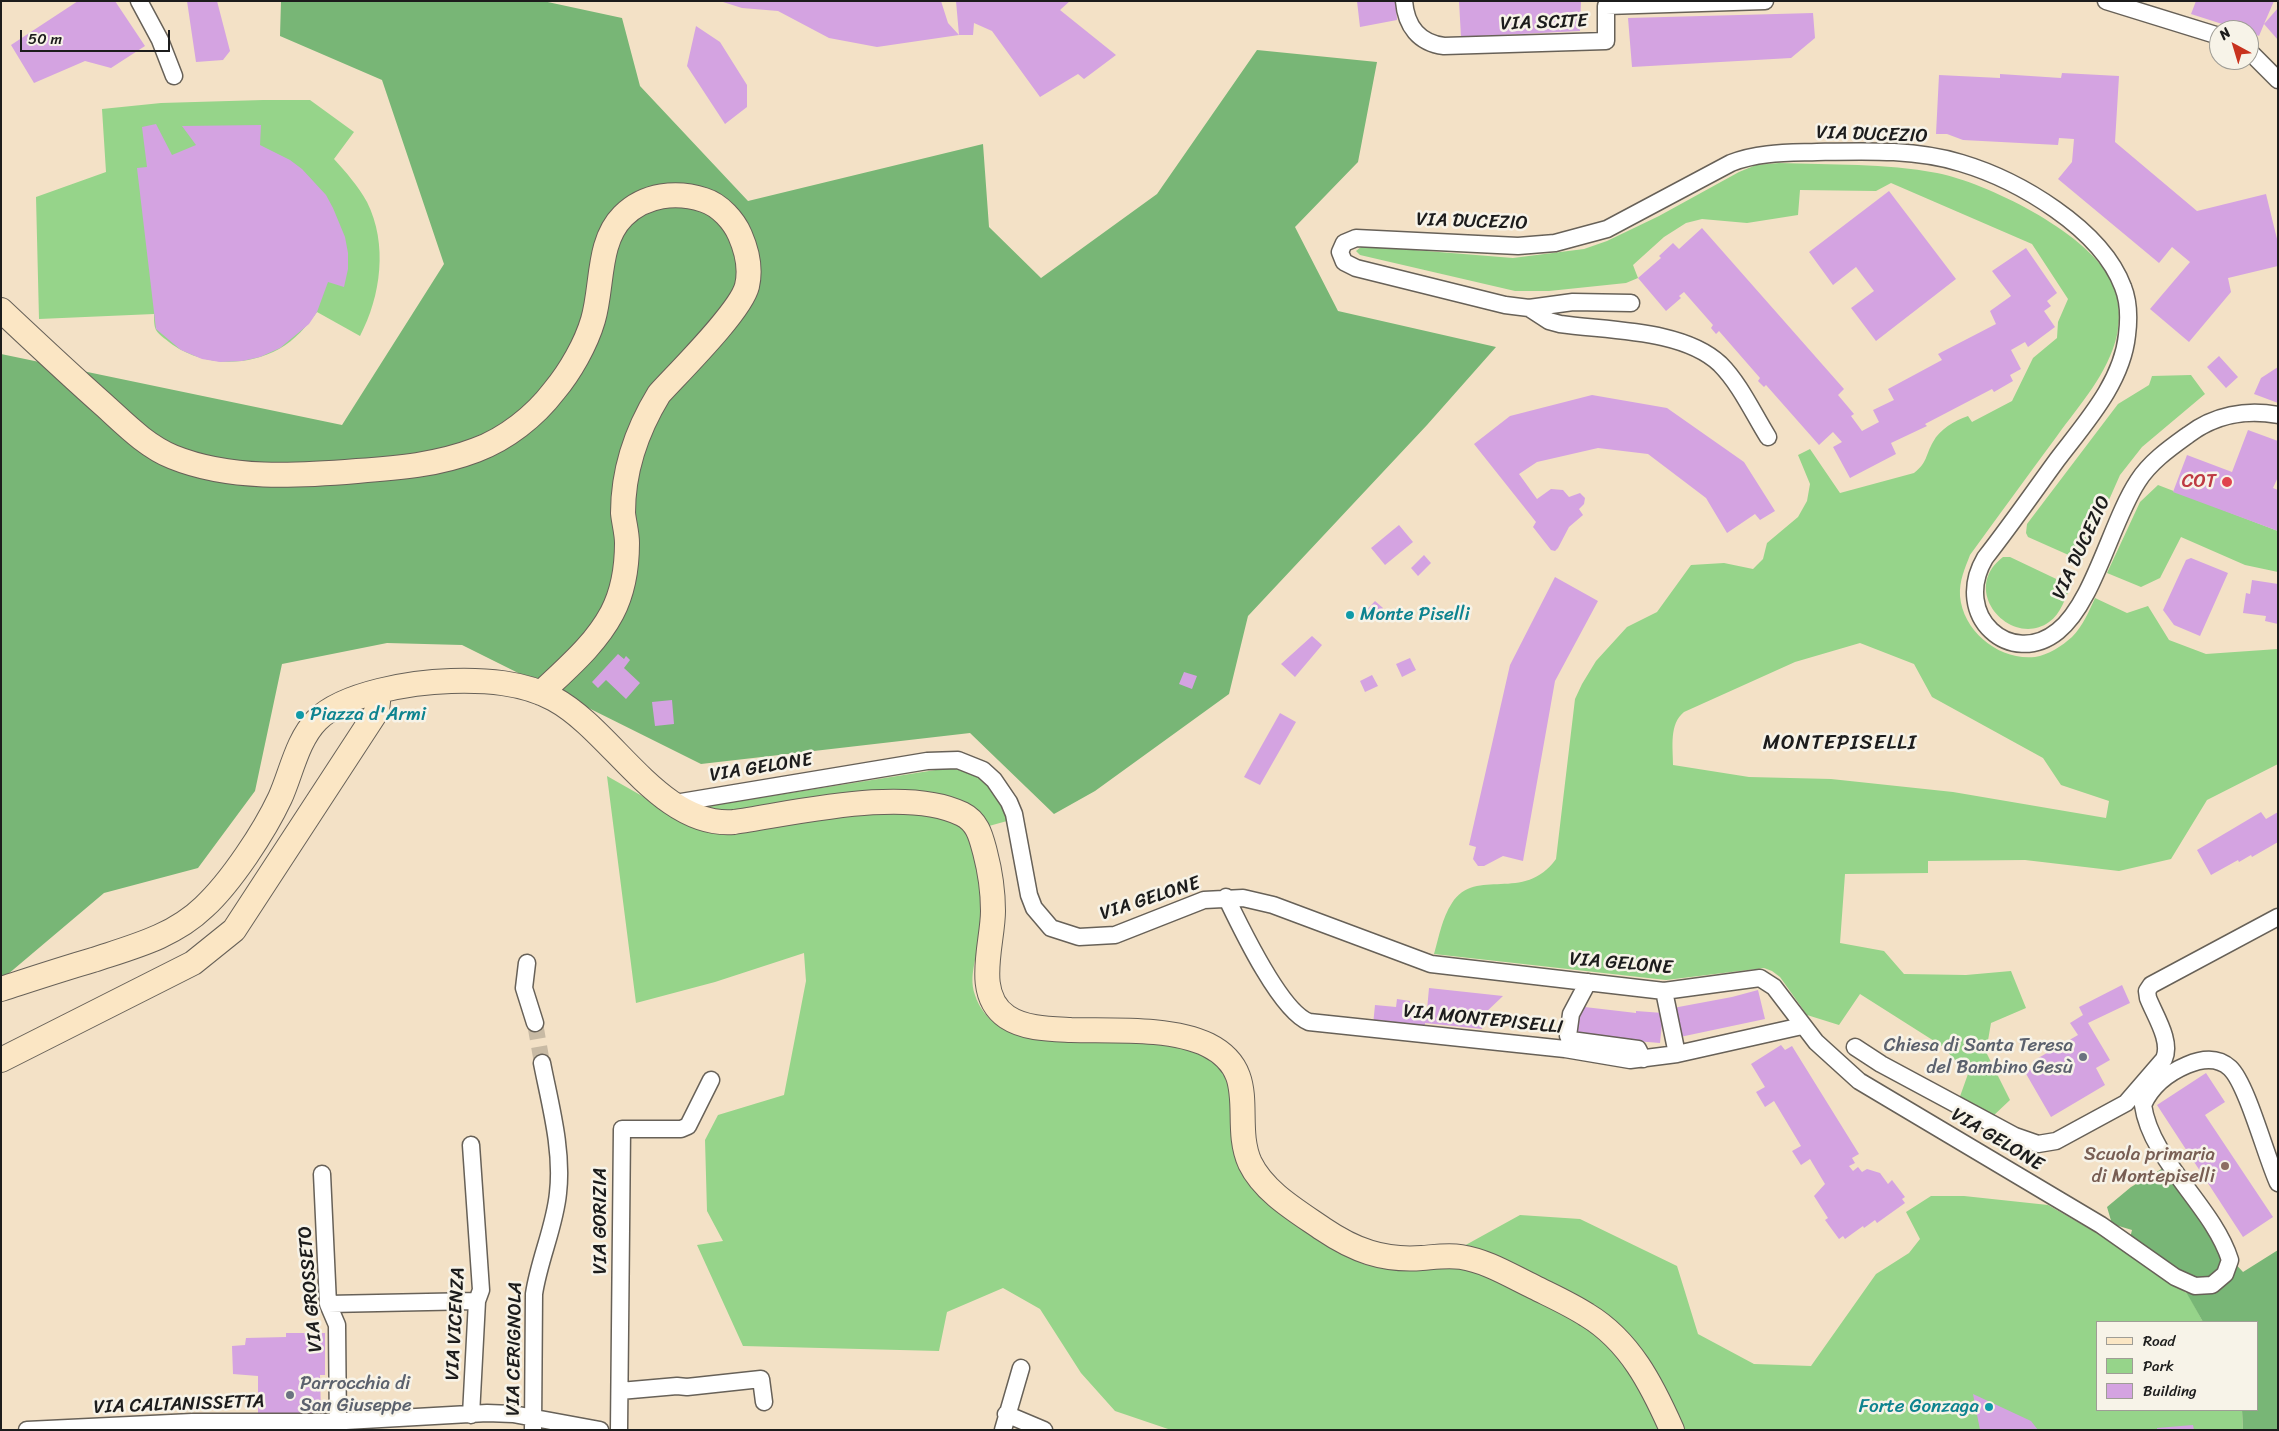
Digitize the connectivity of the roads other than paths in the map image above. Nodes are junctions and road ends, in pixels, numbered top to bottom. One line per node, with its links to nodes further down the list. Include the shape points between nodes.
1 (139, 1): 7 (street, via 160,40)
2 (1404, 1): 3 (street, VIA SCITE, via 1416,34 1431,44 1444,46 1606,41 1606,6)
3 (1765, 1)
4 (2106, 1): 5 (street)
5 (2209, 33)
6 (2259, 60): 8 (street)
7 (174, 76)
8 (2278, 80)
9 (1631, 302): 10 (street, VIA DUCEZIO, via 1566,302)
10 (1528, 308): 12 (street, VIA DUCEZIO, via 1356,268 1344,262 1341,247 1356,238 1504,246 1555,243 1607,229 1731,163 1770,154 1876,152 1946,159 1991,174 2054,209 2087,236 2113,266 2126,298 2128,324 2123,355 2110,386 1985,558 1975,579 1974,596 1982,620 2002,638 2020,643 2052,636 2069,621 2130,494 2157,458 2194,430 2220,418 2253,412); 13 (street, via 1560,324 1658,337 1688,344 1703,352 1728,374)
11 (1, 310): 15 (main road, via 140,437 172,457 237,472 286,476 416,466 462,455 492,443 516,428 554,391 580,350 592,322 606,249 611,232 623,216 636,206 673,194 690,195 711,202 736,226 743,241 748,256 747,288 729,316 660,394 648,413 628,467 623,513 626,567 622,587 612,613 595,639)
12 (2278, 414)
13 (1768, 437)
14 (378, 692): 15 (main road, via 460,681 507,684); 21 (main road, via 346,701 315,721 262,829 216,895 194,916 146,943); 28 (main road, via 377,711 234,930 187,966)
15 (541, 693): 16 (main road, via 571,711)
16 (674, 803): 17 (street, VIA GELONE, via 927,760 958,760 983,770 1009,802 1020,838 1029,895 1034,908 1051,928 1080,937 1115,935 1185,906); 49 (main road, via 699,819 720,823 892,800 941,807 968,817 974,822 983,842 992,885 993,926 988,983 994,1002 1007,1017 1030,1026 1172,1035 1209,1046 1230,1062 1237,1072 1243,1096 1244,1147 1257,1175 1268,1188 1344,1243 1369,1254 1402,1259 1444,1256 1471,1259 1587,1315 1632,1356 1656,1394)
17 (1226, 897): 20 (street, VIA GELONE, via 1273,905 1430,964); 27 (street, VIA MONTEPISELLI, via 1250,948 1300,1019)
18 (2278, 917): 31 (street, via 2151,985 2147,991 2148,998 2168,1051)
19 (526, 962): 23 (street, via 524,988)
20 (1588, 982): 22 (street, VIA GELONE); 27 (street, via 1571,1014 1568,1036 1571,1040 1638,1048)
21 (1, 989)
22 (1664, 991): 24 (street, VIA GELONE, via 1760,978 1774,987); 26 (street)
23 (535, 1023)
24 (1802, 1026): 26 (street, VIA MONTEPISELLI); 31 (street, VIA GELONE, via 1846,1070 1873,1090 2101,1225 2175,1277 2195,1286 2212,1285 2220,1280 2229,1266 2227,1250 2150,1128)
25 (1855, 1047): 31 (street, via 2015,1136 2038,1144 2056,1141)
26 (1676, 1054): 27 (street, VIA MONTEPISELLI)
27 (1643, 1059)
28 (1, 1060)
29 (542, 1063): 42 (street, VIA CERIGNOLA, via 556,1142 559,1191 534,1294)
30 (711, 1080): 38 (street, VIA GORIZIA, via 688,1126 681,1129 622,1129)
31 (2142, 1094): 34 (street, via 2165,1077 2198,1060 2214,1060 2229,1066 2240,1082)
32 (471, 1145): 35 (street, VIA VICENZA, via 481,1290)
33 (322, 1174): 36 (street, VIA GROSSETO)
34 (2278, 1183)
35 (476, 1301): 36 (street); 40 (street, VIA VICENZA)
36 (328, 1304): 43 (street, VIA GROSSETO, via 336,1325)
37 (1021, 1368): 41 (street)
38 (620, 1391): 39 (street, via 760,1379); 47 (street, VIA GORIZIA)
39 (764, 1402)
40 (471, 1415): 42 (street, VIA CALTANISSETTA, via 487,1413); 43 (street, VIA CALTANISSETTA)
41 (1004, 1422): 48 (street)
42 (533, 1424): 46 (street, VIA CALTANISSETTA)
43 (338, 1425): 44 (street, VIA CALTANISSETTA)
44 (192, 1426): 45 (street, VIA CALTANISSETTA)
45 (27, 1430)
46 (600, 1430)
47 (619, 1430)
48 (1044, 1430)
49 (1672, 1430)

